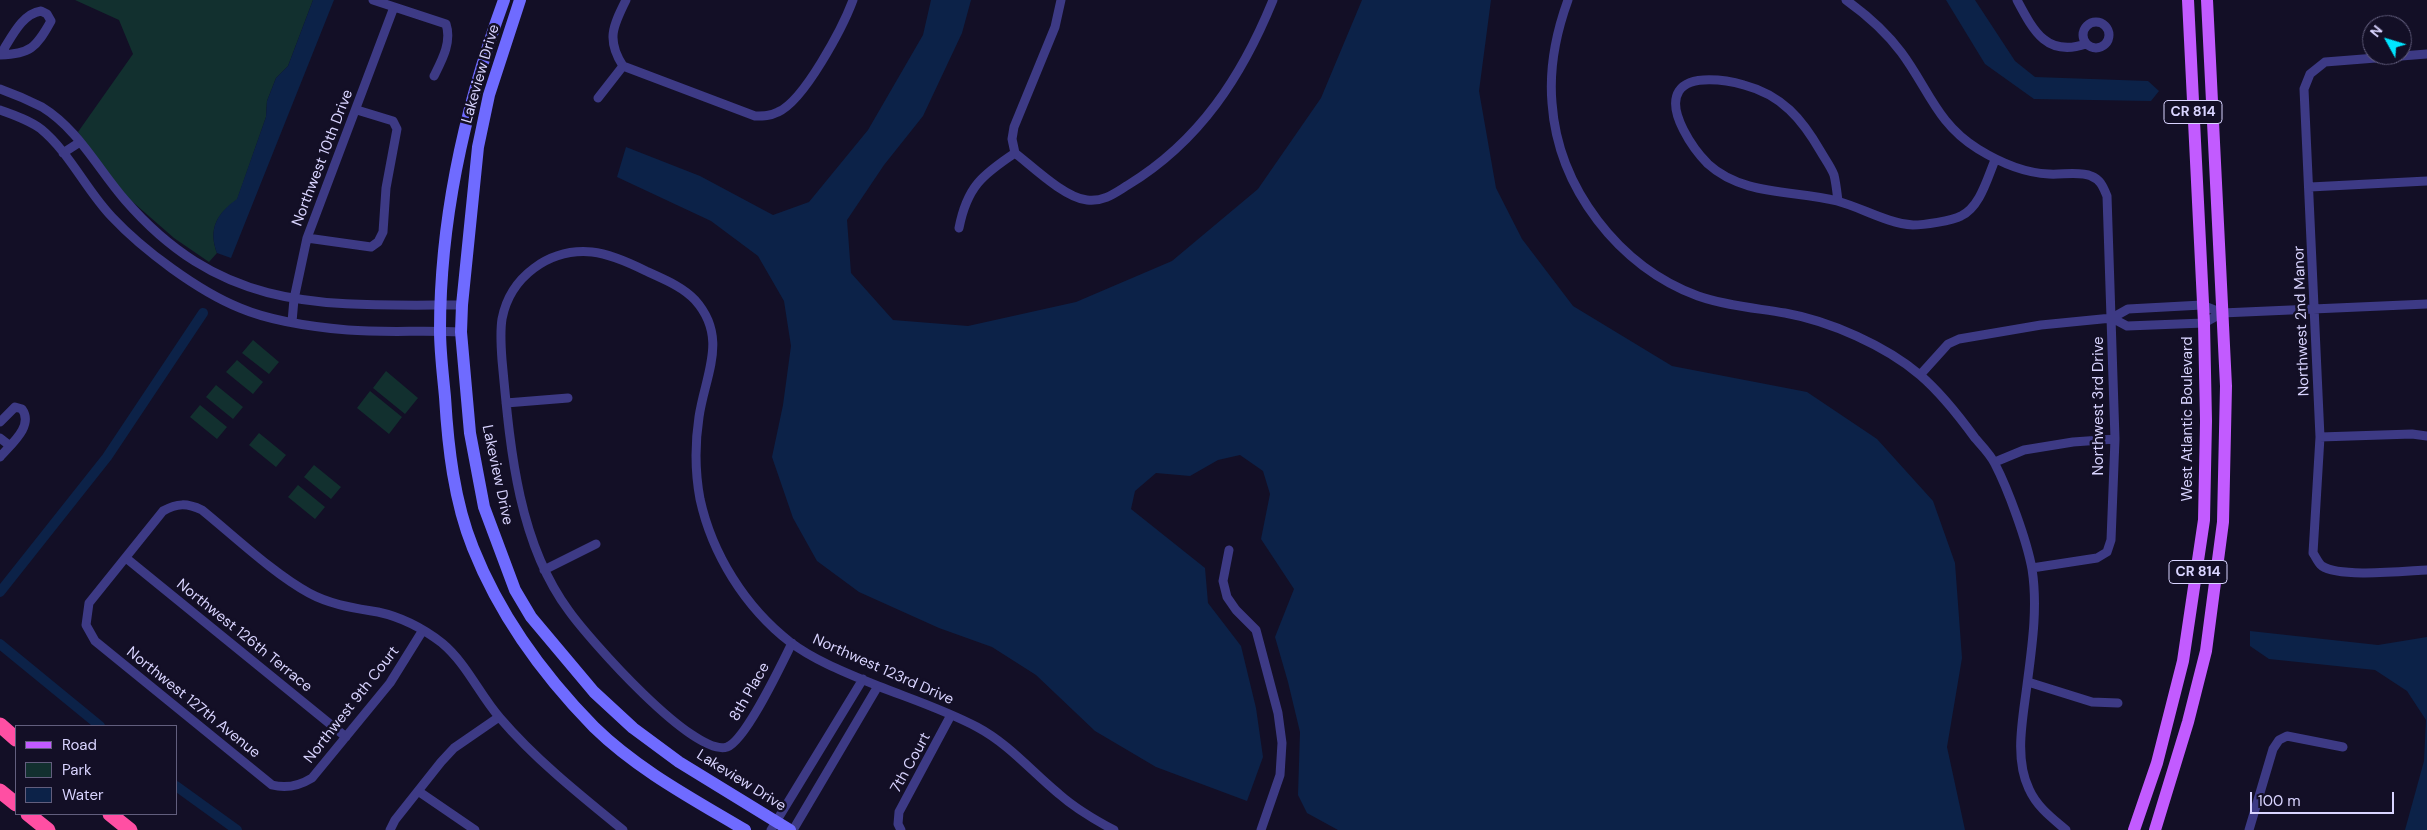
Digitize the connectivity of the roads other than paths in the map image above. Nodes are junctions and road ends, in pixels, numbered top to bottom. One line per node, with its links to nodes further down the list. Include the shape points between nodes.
1 (373, 0): 13 (street)
2 (504, 0): 35 (street, Lakeview Drive, via 485,52 448,218)
3 (520, 0): 33 (street, Lakeview Drive, via 489,95 478,147)
4 (626, 0): 17 (street, via 612,38 614,52)
5 (853, 0): 17 (street, via 846,19 821,61 790,104 767,116 755,116)
6 (1062, 0): 25 (street, via 1055,26 1014,127)
7 (1273, 0): 25 (street, via 1241,69 1212,111 1177,148 1102,201 1085,200 1069,194)
8 (1568, 0): 44 (street, via 1559,24 1552,65 1552,103 1557,138 1572,179 1597,221 1627,252 1660,277 1698,296 1840,328)
9 (1846, 0): 26 (street, via 1877,25 1901,52 1934,108 1974,147)
10 (2017, 0): 14 (street, via 2041,38 2061,47)
11 (2188, 0): 36 (main road, West Atlantic Boulevard / CR 814)
12 (2207, 0): 38 (main road, CR 814)
13 (394, 7): 18 (street, via 446,24 449,34); 22 (street, Northwest 10th Drive)
14 (2086, 44)
15 (2427, 54): 28 (street, Northwest 2nd Manor, via 2325,62 2310,74 2304,89)
16 (0, 55): 16 (street, via 32,12 47,14 51,21 32,48 20,55)
17 (624, 66): 20 (street)
18 (434, 76)
19 (0, 89): 23 (street, via 43,108)
20 (598, 98)
21 (0, 110): 24 (street, via 40,128)
22 (357, 110): 31 (street, Northwest 10th Drive); 31 (street, via 393,120 397,129 386,188 383,232 371,247)
23 (80, 142): 24 (street); 32 (street, via 140,217 184,254 215,274 248,288)
24 (63, 153): 40 (street, via 111,216 148,250 203,289 241,309)
25 (1015, 153): 30 (street, via 984,176 972,192 964,204)
26 (1995, 160): 29 (street, via 1972,210 1959,218 1914,225 1887,220); 39 (street, Northwest 3rd Drive, via 2046,174 2090,175 2102,183 2107,196)
27 (2427, 181): 28 (street)
28 (2310, 187): 37 (street, Northwest 2nd Manor)
29 (1838, 201): 29 (street, via 1834,175 1805,124 1787,106 1744,85 1717,80 1687,84 1679,91 1676,110 1685,133 1708,164 1726,177 1745,186)
30 (959, 228)
31 (307, 238): 32 (street, Northwest 10th Drive)
32 (294, 299): 35 (street, via 350,306); 40 (street, Northwest 10th Drive)
33 (462, 304): 35 (street); 43 (street, Lakeview Drive)
34 (2427, 304): 37 (street)
35 (441, 305): 42 (street, Lakeview Drive)
36 (2202, 305): 38 (street); 39 (street, via 2128,309); 41 (main road, West Atlantic Boulevard / CR 814)
37 (2315, 309): 38 (street); 49 (street, Northwest 2nd Manor)
38 (2222, 313): 41 (street); 94 (main road, CR 814, via 2226,453 2223,522 2215,586 2206,651)
39 (2112, 318): 41 (street, via 2127,326); 44 (street, via 2041,325 1959,339 1948,344); 51 (street, Northwest 3rd Drive)
40 (292, 322): 42 (street, via 348,330)
41 (2204, 323): 93 (main road, West Atlantic Boulevard / CR 814, via 2206,464 2198,568 2183,662 2171,712)
42 (440, 331): 43 (street); 57 (street, Lakeview Drive, via 451,458)
43 (461, 332): 55 (street, Lakeview Drive, via 470,433 484,507)
44 (1920, 374): 54 (street)
45 (568, 398): 46 (street)
46 (506, 403): 61 (street, via 532,540); 64 (street, Northwest 123rd Drive, via 502,320 508,299 522,278 542,261 565,253 593,252 628,262 675,285 694,299 714,333 709,376 699,415 696,460 700,498 713,542 733,580 760,613)
47 (0, 422): 52 (street, via 15,407 22,409 26,416 26,425)
48 (2427, 436): 49 (street)
49 (2320, 437): 62 (street, Northwest 2nd Manor, via 2313,553 2320,565 2331,570)
50 (0, 438): 52 (street)
51 (2115, 439): 54 (street, via 2024,450); 60 (street, Northwest 3rd Drive, via 2111,540 2107,552 2097,558)
52 (9, 445): 53 (street)
53 (0, 457)
54 (1995, 462): 60 (street)
55 (495, 542): 57 (street); 81 (street, Lakeview Drive, via 515,590 531,617 594,692 633,728)
56 (596, 544): 61 (street)
57 (472, 547): 88 (street, Lakeview Drive, via 497,600 530,654 576,708 617,747 658,778)
58 (1229, 550): 91 (street, via 1223,581 1227,597 1256,630 1278,713 1282,743 1280,775)
59 (126, 558): 63 (street, via 163,511 183,504 202,510 310,594 337,604 380,613); 72 (street, Northwest 126th Terrace); 75 (street, Northwest 127th Avenue, via 90,602 86,625 95,641 272,785)
60 (2032, 568): 66 (street, via 2034,618)
61 (544, 570): 64 (street, 8th Place, via 566,608 598,649 658,709 714,747 725,748 738,740)
62 (2427, 570)
63 (423, 630): 70 (street, via 460,661); 72 (street, Northwest 9th Court, via 390,683)
64 (792, 643): 65 (street, Northwest 123rd Drive)
65 (863, 679): 67 (street, Northwest 123rd Drive); 81 (street)
66 (2028, 682): 68 (street, via 2092,702); 92 (street, via 2022,728 2022,762 2028,787 2039,806)
67 (878, 686): 69 (street, Northwest 123rd Drive); 89 (street)
68 (2118, 703)
69 (951, 715): 82 (street, 7th Court, via 900,812); 90 (street, Northwest 123rd Drive, via 979,728 1007,747 1059,794 1090,818)
70 (499, 717): 77 (street, via 454,748); 87 (street, via 560,778)
71 (0, 725): 73 (highway)
72 (346, 737): 75 (street, Northwest 9th Court, via 312,778)
73 (15, 738)
74 (2343, 747): 95 (street, via 2287,736 2279,740 2273,749)
75 (292, 787)
76 (0, 791): 78 (highway)
77 (418, 791): 85 (street); 86 (street)
78 (15, 803)
79 (29, 815): 83 (highway)
80 (111, 815): 84 (highway)
81 (774, 826): 89 (street, Lakeview Drive)
82 (899, 827)
83 (48, 830)
84 (130, 830)
85 (390, 830)
86 (475, 830)
87 (623, 830)
88 (745, 830)
89 (791, 830)
90 (1114, 830)
91 (1261, 830)
92 (2066, 830)
93 (2134, 830)
94 (2156, 830)
95 (2249, 830)

